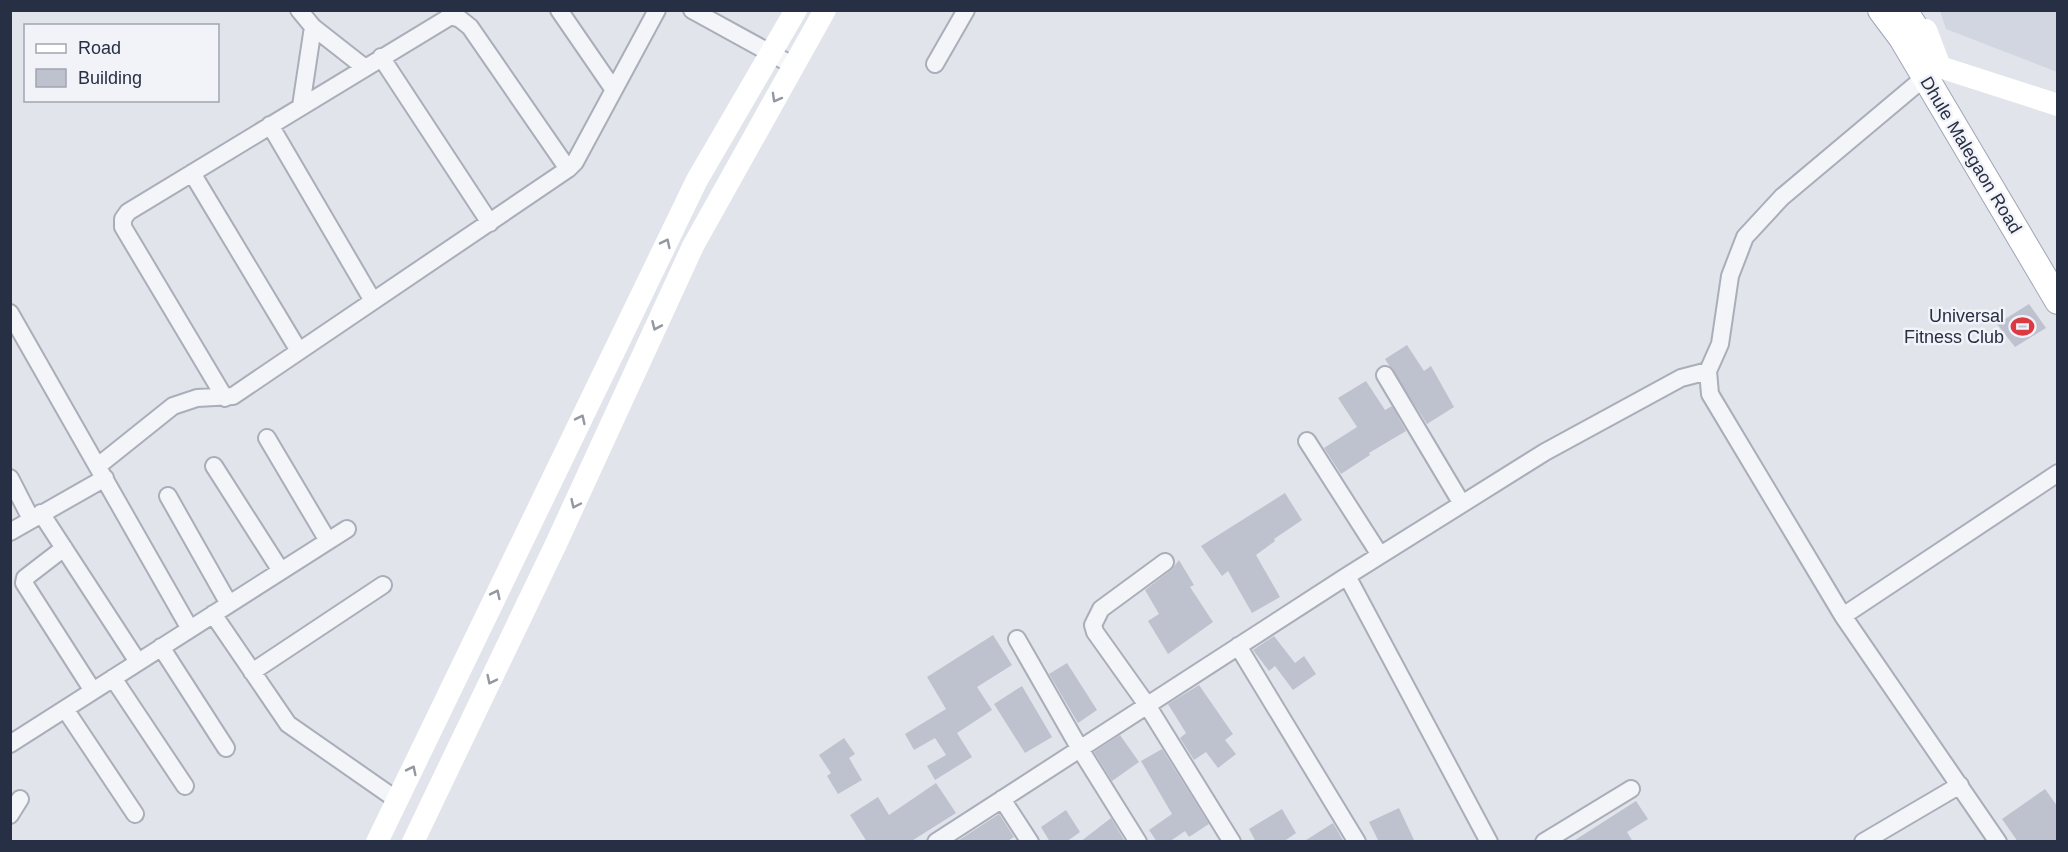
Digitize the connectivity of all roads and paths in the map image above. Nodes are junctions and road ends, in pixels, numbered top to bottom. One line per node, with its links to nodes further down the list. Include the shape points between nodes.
1 (299, 10): 11 (street)
2 (559, 10): 18 (street)
3 (657, 10): 18 (street)
4 (692, 10): 12 (street)
5 (796, 10): 12 (street)
6 (825, 10): 15 (street)
7 (966, 10): 14 (street)
8 (1881, 10): 17 (main road, Dhule Malegaon Road)
9 (1904, 10): 17 (main road, Dhule Malegaon Road)
10 (1919, 10): 17 (street)
11 (314, 27): 16 (street); 20 (street)
12 (770, 54): 15 (street); 29 (street, one-way to 12, via 697,180)
13 (381, 57): 16 (street); 22 (street, via 442,19 460,19 470,27); 24 (street)
14 (935, 64)
15 (794, 66): 31 (street, one-way to 31, via 693,246)
16 (364, 67): 20 (street)
17 (1933, 72): 19 (street); 25 (main road); 27 (main road, Dhule Malegaon Road); 32 (street, via 1782,196 1745,237 1730,276 1720,344)
18 (614, 90): 22 (street)
19 (2058, 105)
20 (301, 106): 21 (street)
21 (270, 125): 23 (street); 26 (street)
22 (568, 169): 24 (street)
23 (192, 173): 30 (street); 34 (street, via 128,212 123,227)
24 (490, 223): 26 (street)
25 (2058, 271)
26 (373, 301): 30 (street)
27 (2058, 301)
28 (10, 313): 38 (street)
29 (617, 345): 31 (street); 74 (street, one-way to 29)
30 (298, 351): 34 (street)
31 (643, 355): 78 (street, one-way to 78)
32 (1708, 371): 42 (street, via 1681,378 1545,452); 55 (street, via 1710,394)
33 (1385, 375): 42 (street)
34 (225, 398): 38 (street, via 197,398 173,406)
35 (267, 438): 46 (street)
36 (1307, 441): 48 (street)
37 (214, 466): 50 (street)
38 (102, 472): 43 (street); 56 (street)
39 (2058, 473): 55 (street)
40 (10, 478): 43 (street)
41 (168, 496): 53 (street)
42 (1462, 504): 48 (street)
43 (36, 516): 45 (street); 47 (street)
44 (347, 529): 46 (street)
45 (10, 532)
46 (328, 541): 50 (street)
47 (64, 548): 60 (street); 63 (street, via 25,578 24,583)
48 (1380, 555): 51 (street)
49 (1165, 562): 64 (street, via 1101,609 1094,625 1095,632)
50 (281, 571): 53 (street)
51 (1347, 576): 58 (street); 84 (street)
52 (383, 585): 61 (street)
53 (229, 604): 54 (street)
54 (213, 614): 56 (street); 61 (street)
55 (1843, 616): 69 (street)
56 (189, 629): 59 (street)
57 (1017, 639): 68 (street)
58 (1238, 646): 64 (street); 83 (street)
59 (161, 647): 60 (street); 67 (street)
60 (138, 662): 62 (street)
61 (252, 672): 74 (street, via 279,714 296,731)
62 (113, 678): 63 (street); 70 (street)
63 (93, 691): 65 (street)
64 (1147, 705): 68 (street); 82 (street)
65 (65, 709): 66 (street); 75 (street)
66 (10, 744)
67 (226, 748)
68 (1080, 749): 73 (street); 81 (street)
69 (1960, 785): 86 (street); 87 (street)
70 (185, 786)
71 (1631, 789): 85 (street)
72 (20, 799): 76 (street)
73 (1002, 799): 79 (street); 80 (street)
74 (397, 800): 77 (street)
75 (135, 814)
76 (10, 815)
77 (379, 841)
78 (413, 842)
79 (936, 842)
80 (1030, 842)
81 (1138, 842)
82 (1232, 842)
83 (1358, 842)
84 (1489, 842)
85 (1544, 842)
86 (1863, 842)
87 (1998, 842)

